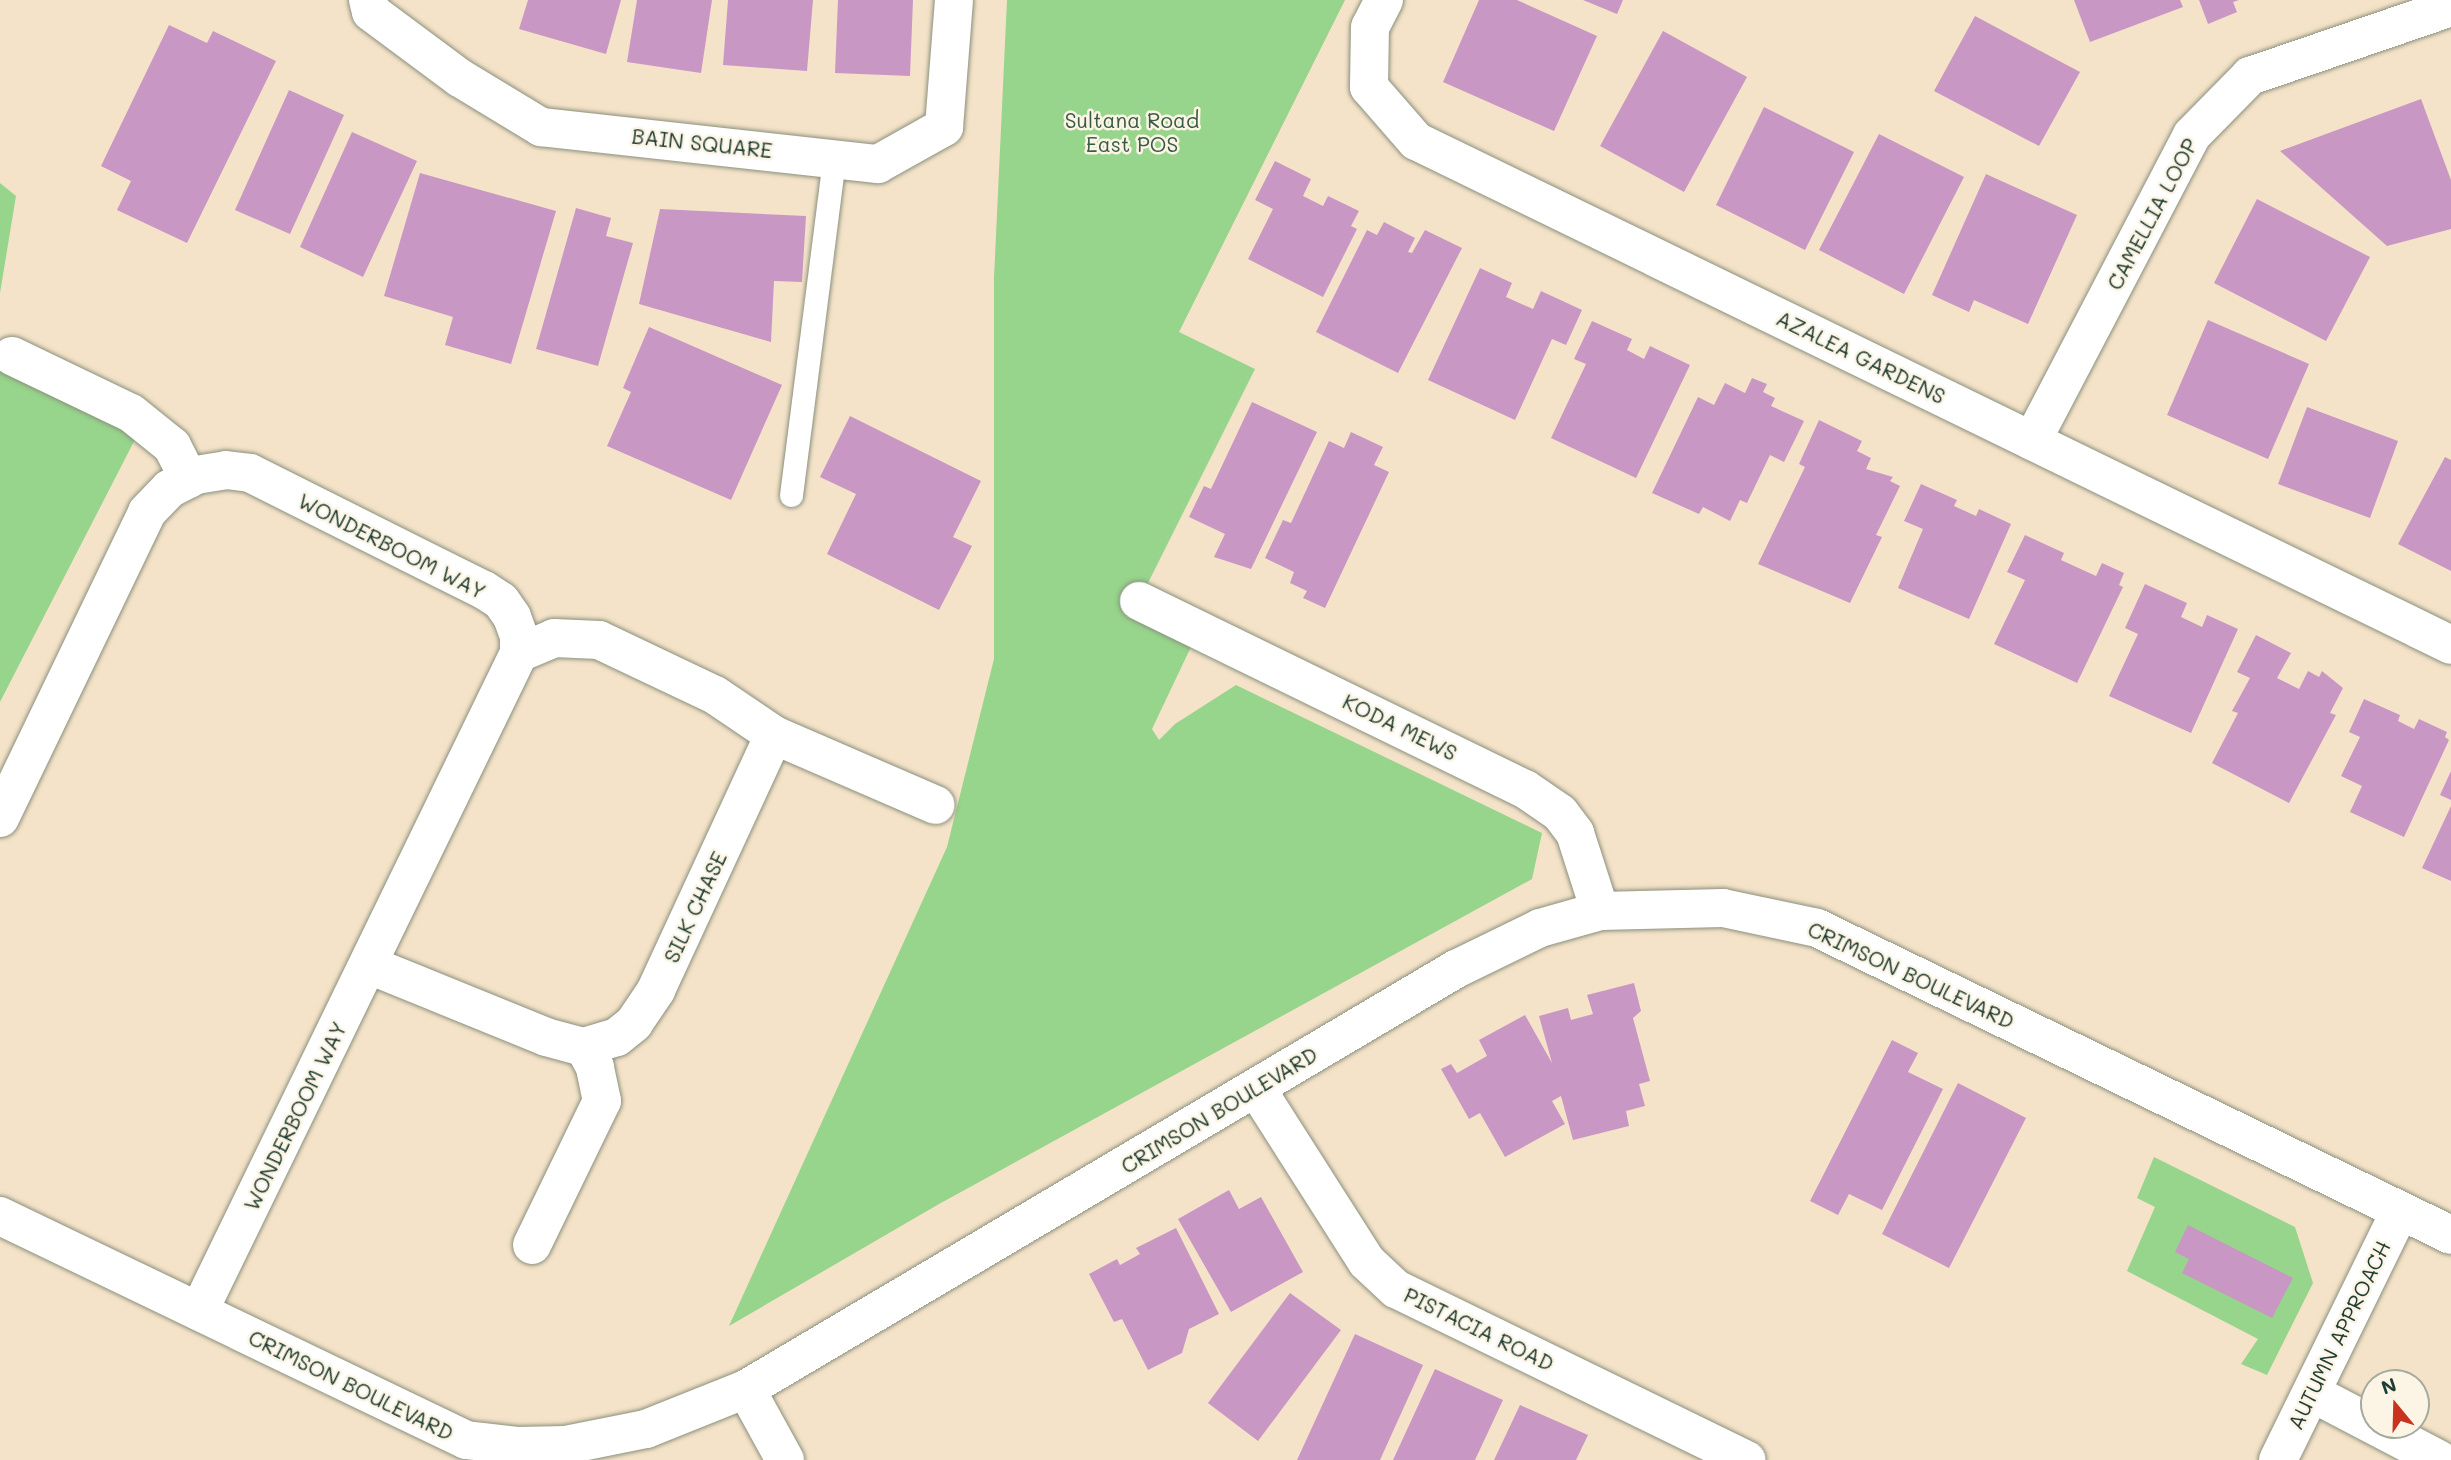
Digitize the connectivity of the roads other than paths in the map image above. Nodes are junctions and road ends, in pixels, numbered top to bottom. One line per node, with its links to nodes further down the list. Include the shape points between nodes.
1 (368, 0): 5 (street, BAIN SQUARE, via 371,12 460,78 541,127)
2 (954, 0): 5 (street, BAIN SQUARE, via 944,127 878,164)
3 (1384, 0): 7 (street, AZALEA GARDENS, via 1370,27 1370,87 1416,141)
4 (2451, 7): 7 (street, CAMELLIA LOOP, via 2250,76 2192,135)
5 (834, 158): 9 (lane)
6 (12, 356): 8 (street, via 131,413 172,446)
7 (2032, 441): 11 (street, AZALEA GARDENS)
8 (190, 479): 12 (street, WONDERBOOM WAY, via 226,470 250,473 484,590 501,601 512,617); 15 (street, WONDERBOOM WAY, via 169,489 147,512)
9 (791, 495)
10 (1139, 601): 16 (street, KODA MEWS, via 1534,795 1560,813 1575,833)
11 (2451, 645)
12 (519, 653): 13 (street, via 554,638 599,640 715,695); 17 (street, WONDERBOOM WAY)
13 (774, 736): 14 (street); 18 (street, SILK CHASE, via 656,990 634,1023 617,1037)
14 (936, 805)
15 (0, 818)
16 (1600, 911): 19 (street, CRIMSON BOULEVARD, via 1540,928 1456,970); 20 (street, CRIMSON BOULEVARD, via 1723,908 1817,929)
17 (369, 965): 18 (street, via 512,1025); 24 (street, WONDERBOOM WAY)
18 (584, 1047): 23 (street, via 602,1101)
19 (1256, 1088): 25 (street, CRIMSON BOULEVARD); 28 (street, PISTACIA ROAD, via 1367,1262 1396,1289)
20 (2400, 1211): 22 (street, CRIMSON BOULEVARD); 26 (street, AUTUMN APPROACH)
21 (0, 1216): 24 (street, CRIMSON BOULEVARD)
22 (2451, 1235)
23 (532, 1245)
24 (199, 1311): 25 (street, CRIMSON BOULEVARD, via 466,1440 566,1445 646,1429)
25 (746, 1389): 27 (street)
26 (2312, 1393): 29 (street, AUTUMN APPROACH); 30 (street)
27 (785, 1460)
28 (1746, 1460)
29 (2278, 1460)
30 (2440, 1460)

